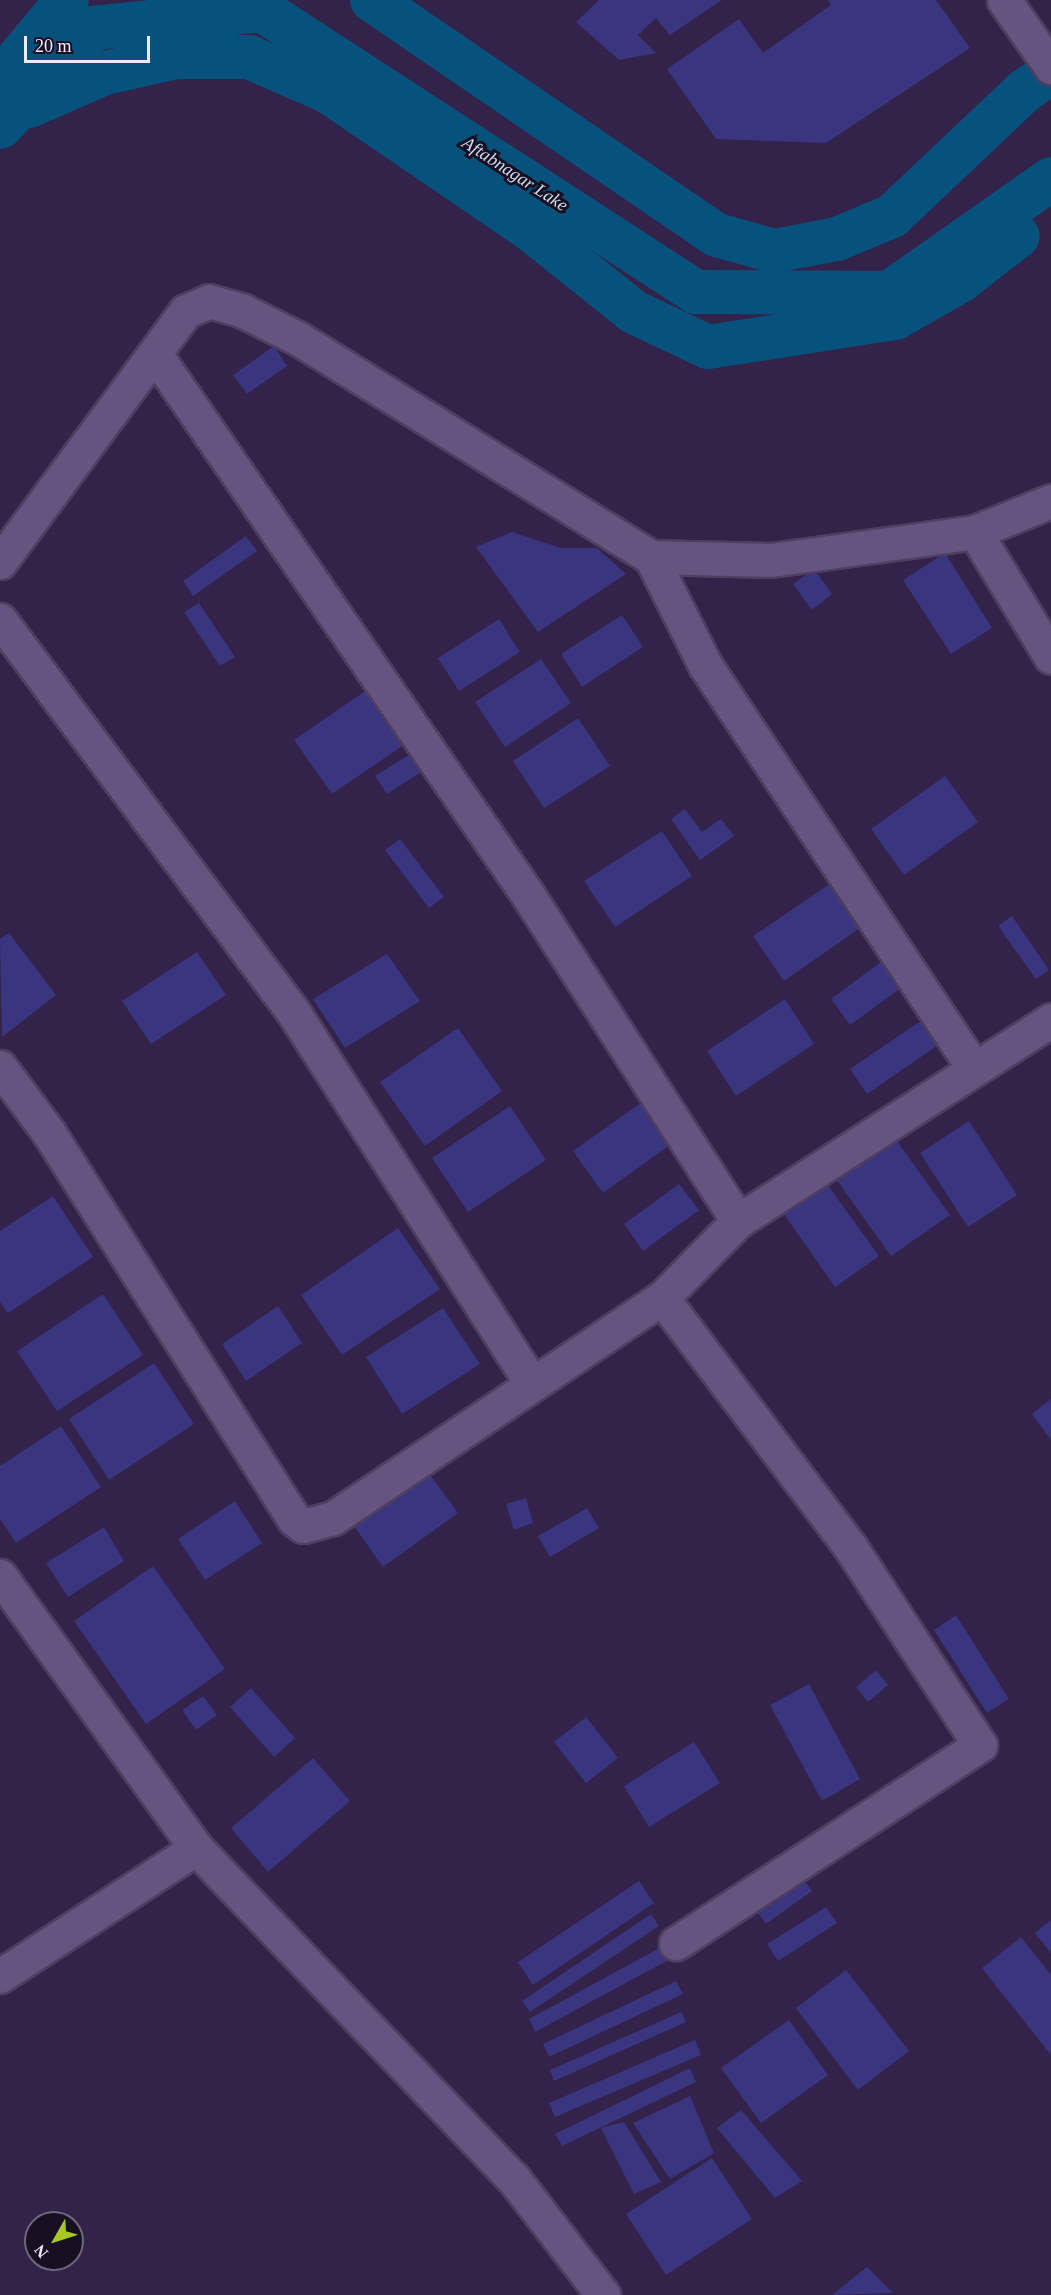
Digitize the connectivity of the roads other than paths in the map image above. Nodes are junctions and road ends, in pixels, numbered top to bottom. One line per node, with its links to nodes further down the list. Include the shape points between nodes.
1 (1006, 3): 2 (street)
2 (1051, 68)
3 (157, 357): 6 (street, via 186,311 209,301 243,311 299,339); 7 (street); 13 (street, via 528,895)
4 (1051, 501): 5 (street)
5 (975, 532): 6 (street, via 771,560); 9 (street)
6 (651, 557): 11 (street, via 705,665)
7 (0, 562)
8 (0, 620): 15 (street, via 292,1010)
9 (1051, 657)
10 (1051, 1020): 11 (street)
11 (972, 1066): 13 (street)
12 (0, 1067): 15 (street, via 49,1133 294,1519 303,1526 333,1518)
13 (738, 1221): 14 (street)
14 (662, 1298): 15 (street); 18 (street, via 851,1548 980,1745)
15 (531, 1381)
16 (0, 1576): 17 (street)
17 (196, 1848): 19 (street); 20 (street, via 513,2178)
18 (676, 1943)
19 (1, 1973)
20 (603, 2295)

